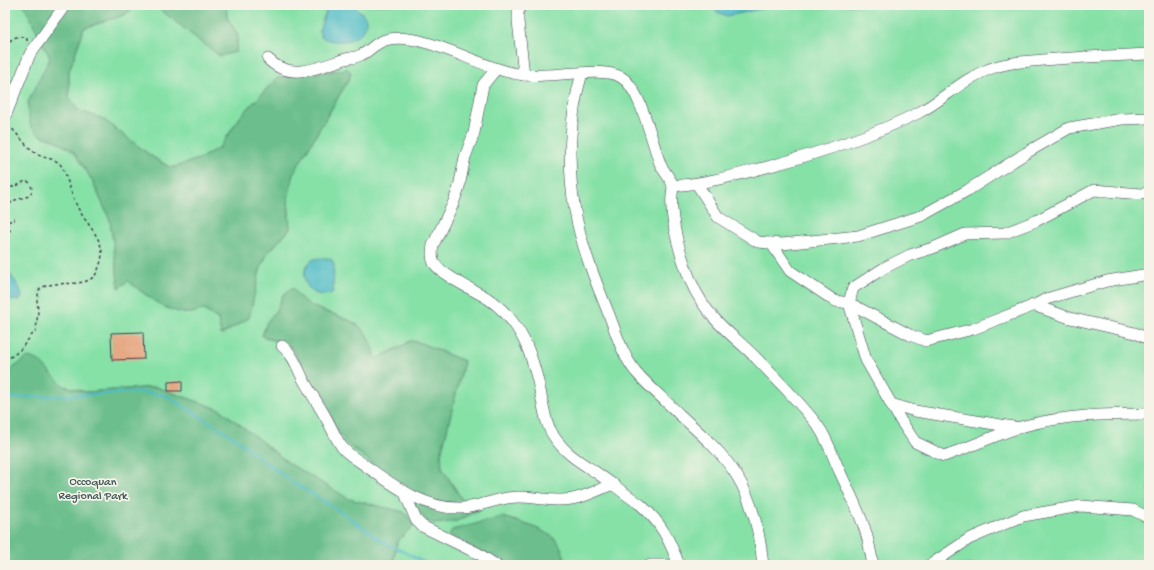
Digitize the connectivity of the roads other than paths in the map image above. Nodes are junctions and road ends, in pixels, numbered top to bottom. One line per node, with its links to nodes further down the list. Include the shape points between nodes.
1 (65, 5): 8 (street, via 30,54)
2 (521, 5): 7 (street, via 518,21)
3 (1149, 54): 10 (street, via 1002,65 973,76 920,112 865,136 786,162)
4 (268, 59): 5 (street, via 280,69 287,71 310,70 362,55 381,41 403,39 432,45)
5 (496, 69): 7 (street); 22 (street, via 483,85 474,133 465,157 459,187 433,245 432,257 444,273 487,298 508,315 518,328 530,353 547,421 555,438 569,454)
6 (582, 73): 7 (street); 11 (street, via 611,73 632,87 655,151); 29 (street, via 574,103 570,160 572,189 580,232 606,308 624,353 635,371 705,437 736,475 758,530)
7 (524, 75)
8 (5, 117)
9 (1149, 118): 13 (street, via 1122,119 1069,128 921,216 858,236)
10 (697, 184): 11 (street); 13 (street, via 718,217 758,242)
11 (673, 186): 30 (street, via 676,236 685,267 699,296 714,318 755,357 823,434 866,532)
12 (1149, 192): 15 (street, via 1141,194 1094,190 1036,221 1005,233 965,234 884,268 853,288)
13 (771, 243): 15 (street, via 790,271 835,301)
14 (1149, 274): 16 (street, via 1107,281 1046,299)
15 (849, 304): 16 (street, via 926,341 972,329); 19 (street, via 866,360)
16 (1033, 306): 17 (street)
17 (1149, 339)
18 (282, 346): 23 (street, via 293,358 335,438 343,448)
19 (891, 404): 21 (street, via 915,411); 21 (street, via 915,442 944,456)
20 (1146, 416): 21 (street, via 1099,414)
21 (1020, 428)
22 (613, 484): 23 (street, via 585,496 567,500 504,498 463,508 434,505); 28 (street, via 657,521 669,540)
23 (404, 491): 25 (street, via 416,520 422,526)
24 (1149, 518): 31 (street, via 1133,510 1081,506 1023,516 969,539)
25 (496, 565)
26 (650, 565): 27 (street)
27 (668, 565)
28 (679, 565)
29 (763, 565)
30 (873, 565)
31 (930, 565)

